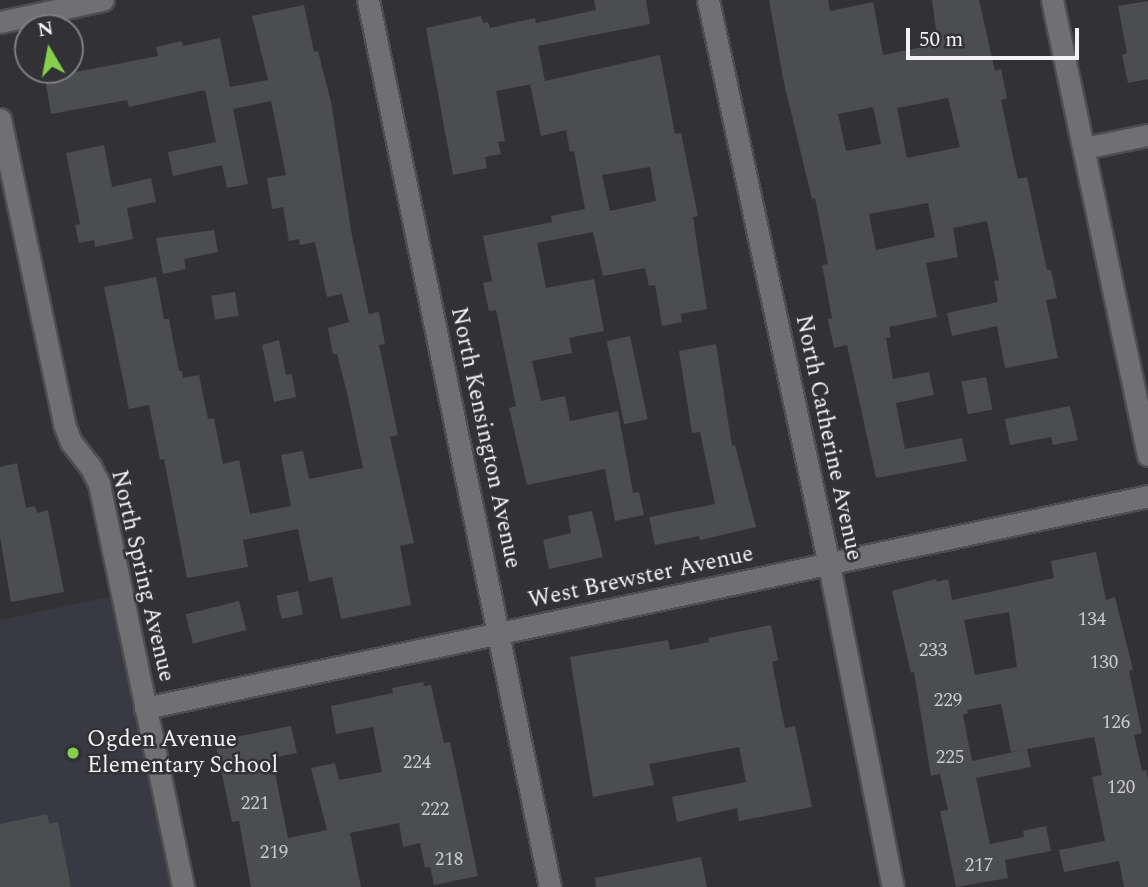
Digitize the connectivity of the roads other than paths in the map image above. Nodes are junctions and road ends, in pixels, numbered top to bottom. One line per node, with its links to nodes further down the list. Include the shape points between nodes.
1 (103, 0): 5 (street)
2 (368, 0): 12 (street, North Kensington Avenue)
3 (708, 0): 11 (street, North Catherine Avenue)
4 (1052, 0): 8 (street)
5 (0, 22)
6 (0, 119): 13 (street, North Spring Avenue, via 64,424 99,484)
7 (1148, 135): 8 (street)
8 (1084, 148): 9 (street)
9 (1148, 455)
10 (1148, 496): 11 (street, West Brewster Avenue)
11 (829, 565): 12 (street, West Brewster Avenue); 16 (street, North Catherine Avenue)
12 (499, 636): 13 (street, West Brewster Avenue); 15 (street, North Kensington Avenue)
13 (145, 708): 14 (street, North Spring Avenue)
14 (183, 887)
15 (550, 887)
16 (893, 887)

